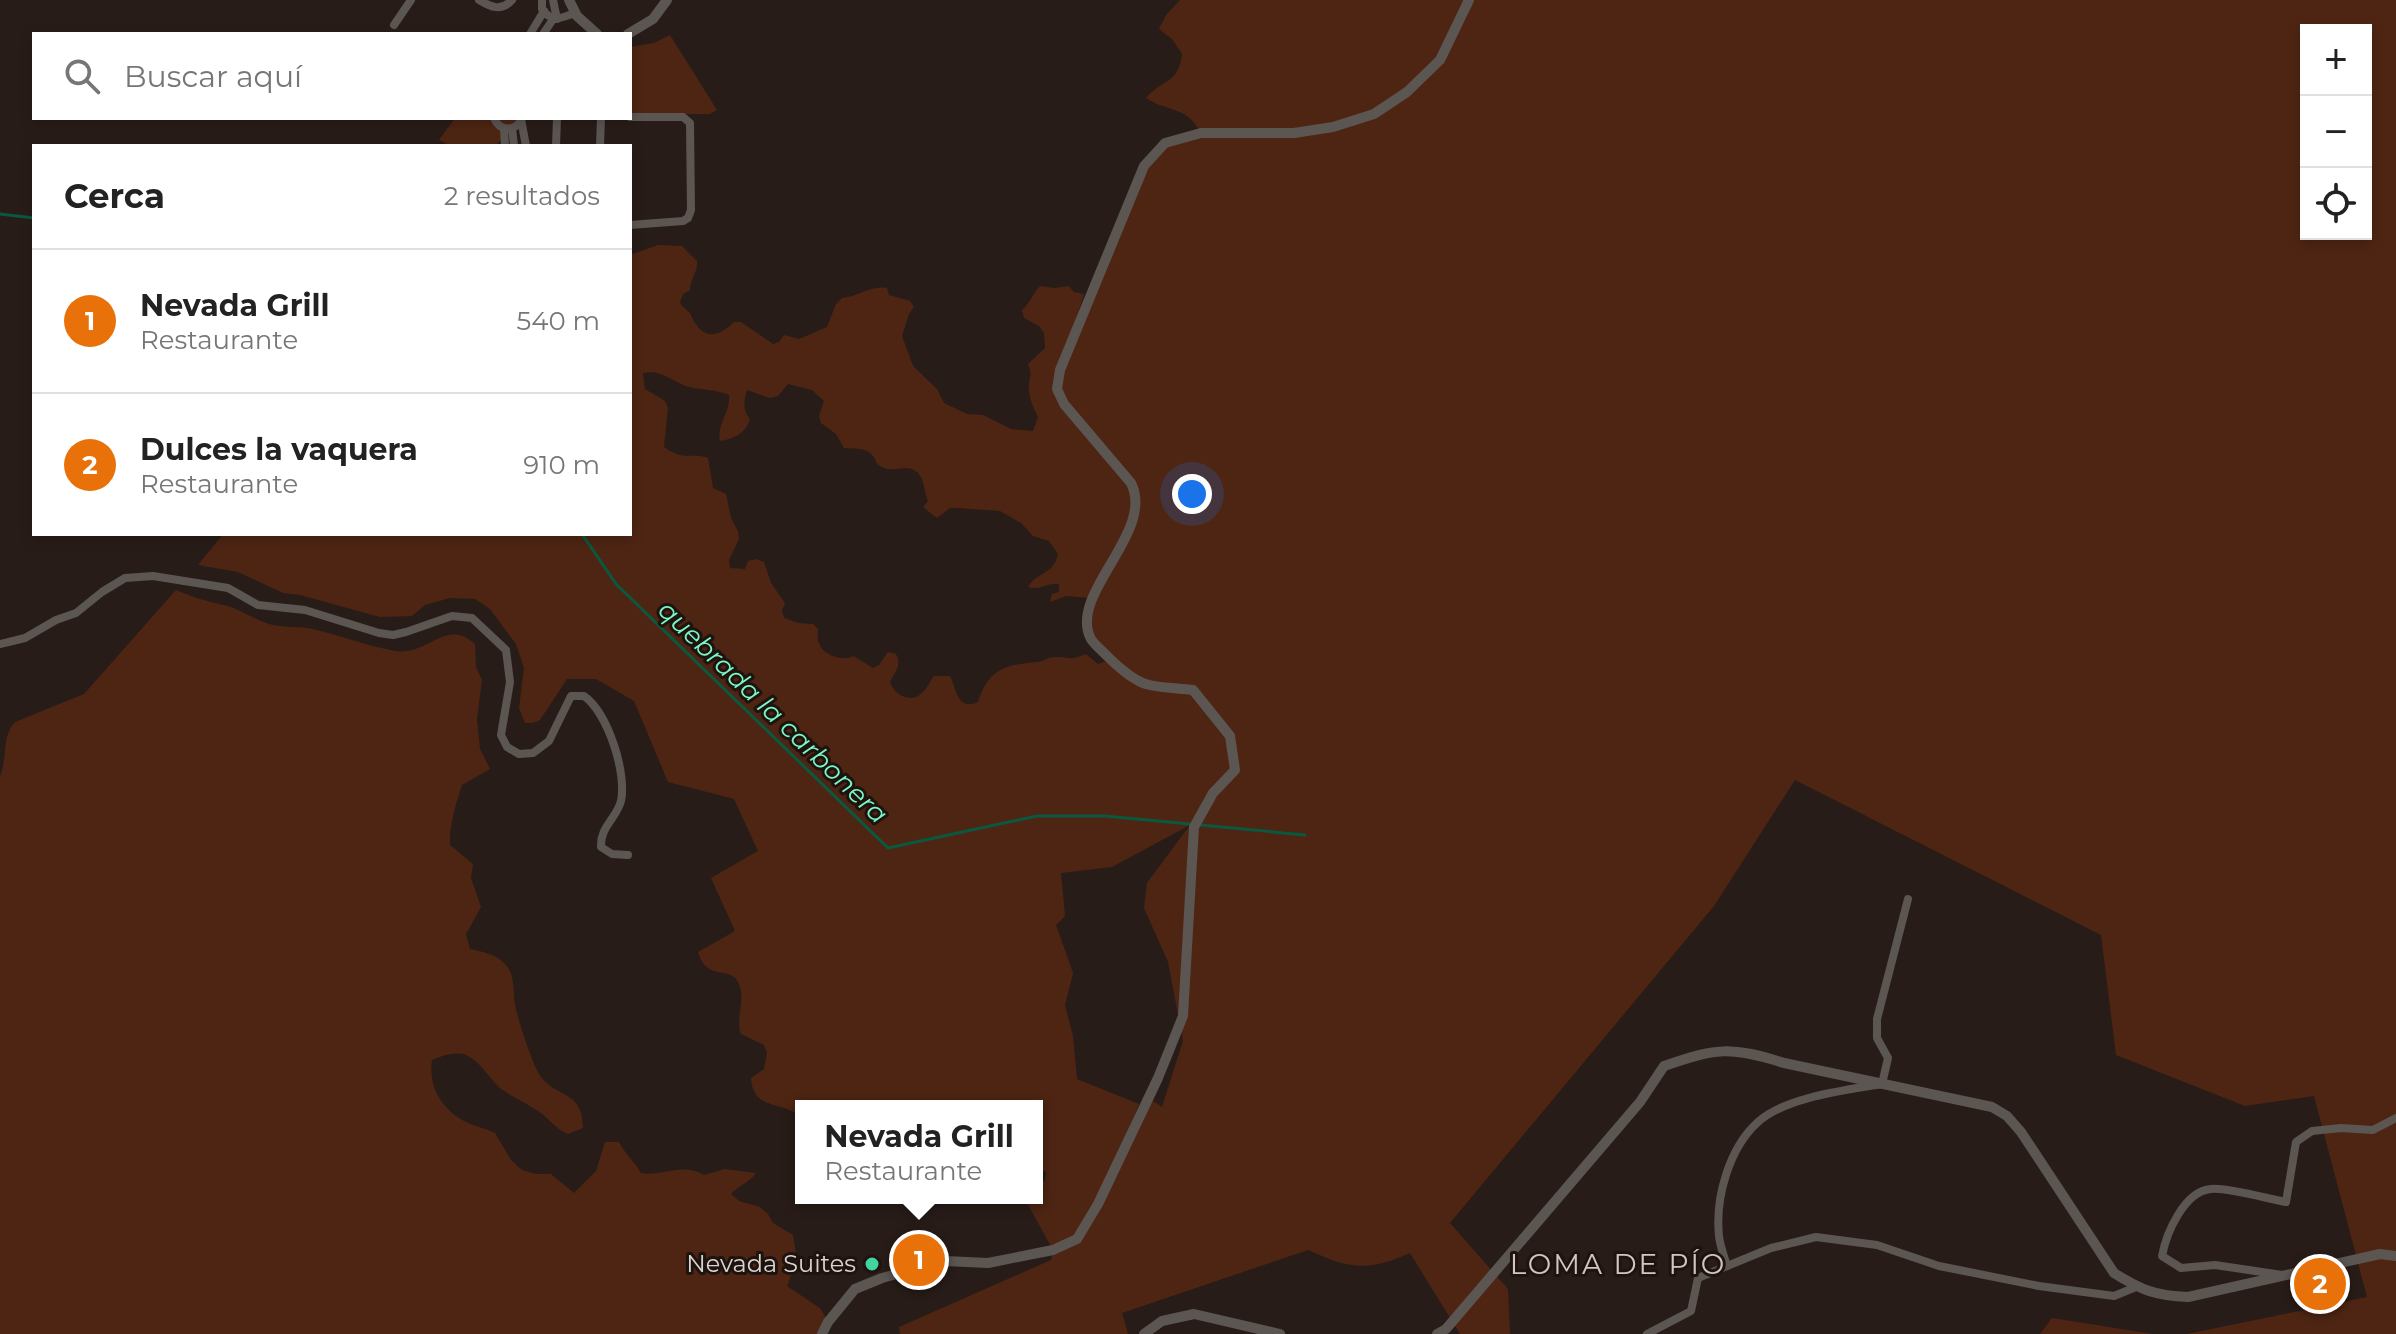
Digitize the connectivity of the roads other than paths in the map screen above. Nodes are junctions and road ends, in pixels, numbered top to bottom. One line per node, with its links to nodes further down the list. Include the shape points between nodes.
1 (411, 0): 12 (street)
2 (479, 0): 3 (street, via 496,8)
3 (512, 0)
4 (542, 0): 9 (street)
5 (553, 0): 11 (street)
6 (569, 0): 10 (street)
7 (667, 0): 16 (street, via 653,19)
8 (1469, 0): 39 (street, via 1440,60 1374,114 1294,133 1201,133 1165,143 1144,166 1060,370 1057,389 1136,494 1129,530 1091,598 1091,639 1144,684 1193,690 1230,736 1235,770 1213,793 1194,827 1183,1016 1158,1078 1077,1239 1053,1250 988,1263 945,1261 882,1278 855,1289)
9 (544, 11): 11 (street); 13 (street)
10 (575, 13): 11 (street); 15 (street)
11 (556, 18): 14 (street)
12 (394, 25)
13 (531, 32)
14 (545, 32)
15 (595, 32)
16 (631, 32)
17 (632, 117): 29 (street, via 683,117 690,123 691,210 688,218 675,223)
18 (497, 120): 23 (street)
19 (520, 120): 23 (street)
20 (522, 120): 26 (street)
21 (557, 120): 27 (street)
22 (601, 120): 28 (street)
23 (508, 128): 24 (street); 25 (street)
24 (505, 144)
25 (513, 144)
26 (526, 144)
27 (556, 144)
28 (600, 144)
29 (632, 226)
30 (0, 644): 31 (street, via 25,638 76,613 125,578 139,576 228,588 258,605 305,610 379,633 406,632 452,616 472,618 506,650 510,682 501,735 513,752 526,755 544,746 571,696 584,696 598,711 618,754 621,774 621,801 601,834 601,847)
31 (628, 855)
32 (1908, 899): 33 (street, via 1877,1019 1877,1038 1888,1058)
33 (1882, 1084): 36 (street, via 1819,1094 1759,1121 1725,1178 1719,1237); 38 (street, via 1992,1107 2007,1116 2114,1273); 42 (street, via 1723,1049 1664,1066 1640,1102)
34 (2396, 1118): 37 (street, via 2373,1130 2312,1131 2296,1142 2286,1202 2210,1188 2191,1197 2165,1236 2162,1256 2181,1268 2215,1265)
35 (2396, 1256): 37 (street, via 2380,1254)
36 (1727, 1266): 38 (street, via 1816,1237 1877,1245 1939,1266 2039,1286 2114,1296); 43 (street, via 1698,1278 1691,1311)
37 (2287, 1275): 38 (street, via 2188,1297 2161,1296)
38 (2136, 1287)
39 (822, 1334)
40 (1144, 1334): 41 (street, via 1162,1321 1194,1314)
41 (1280, 1334)
42 (1437, 1334)
43 (1647, 1334)

